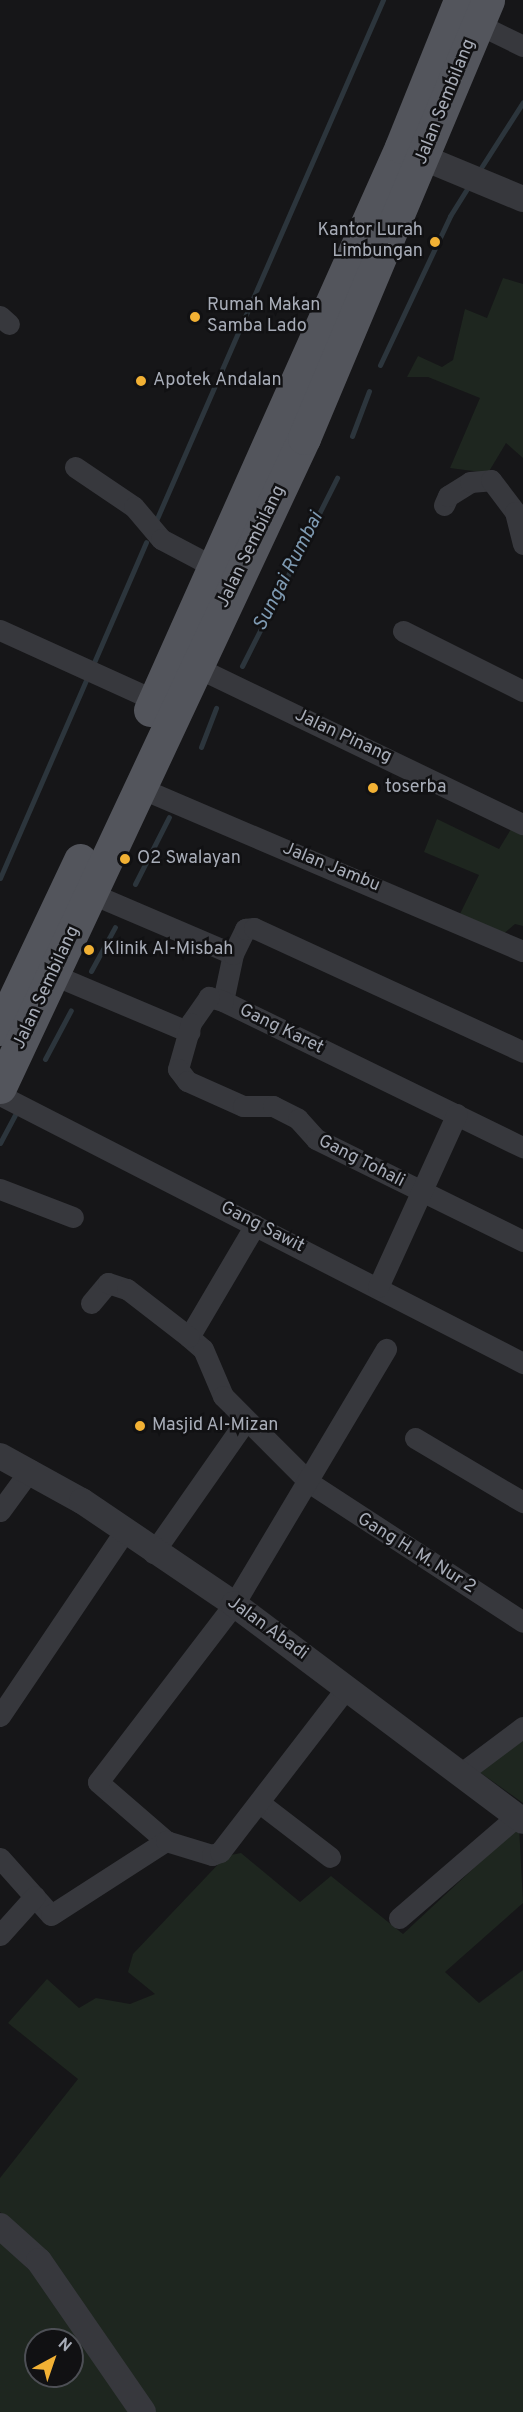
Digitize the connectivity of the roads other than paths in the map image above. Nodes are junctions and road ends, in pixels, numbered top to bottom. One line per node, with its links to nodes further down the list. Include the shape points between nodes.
1 (475, 8): 2 (street); 3 (main road, Jalan Sembilang); 8 (main road, Jalan Sembilang, via 401,147)
2 (523, 46)
3 (424, 158): 4 (street); 11 (main road, Jalan Sembilang, via 304,438)
4 (523, 199)
5 (75, 467): 8 (street, via 127,502 161,539)
6 (444, 505): 7 (street, via 448,496 470,482 491,480 515,512)
7 (523, 544)
8 (214, 567): 13 (main road, Jalan Sembilang)
9 (0, 630): 13 (street)
10 (403, 631): 12 (street)
11 (194, 666): 14 (main road, Jalan Sembilang); 15 (street, Jalan Pinang)
12 (523, 691)
13 (154, 700): 21 (main road, Jalan Sembilang)
14 (138, 787): 16 (main road, Jalan Sembilang); 17 (street, Jalan Jambu)
15 (523, 824)
16 (90, 893): 18 (street); 19 (main road, Jalan Sembilang)
17 (523, 951)
18 (234, 954): 20 (street, Gang Karet); 23 (street, Gang Karet, via 245,929 254,927)
19 (54, 975): 22 (street); 24 (main road, Jalan Sembilang)
20 (223, 1001): 22 (street, Gang Tohali, via 209,997); 26 (street, Gang Karet)
21 (0, 1029)
22 (189, 1032): 29 (street, Gang Tohali, via 178,1069 187,1081 243,1106 273,1106 298,1119 305,1133)
23 (523, 1052)
24 (0, 1087)
25 (0, 1095): 31 (street, Gang Sawit)
26 (457, 1114): 27 (street, Gang Karet); 29 (street)
27 (523, 1147)
28 (0, 1189): 30 (street)
29 (420, 1191): 32 (street, Gang Tohali); 33 (street)
30 (73, 1217)
31 (255, 1225): 33 (street, Gang Sawit); 35 (street)
32 (523, 1242)
33 (378, 1287): 37 (street, Gang Sawit)
34 (91, 1303): 35 (street, Gang H. M. Nur 2, via 108,1283 117,1286 159,1309)
35 (189, 1336): 38 (street, Gang H. M. Nur 2, via 203,1349 223,1396)
36 (386, 1349): 42 (street)
37 (523, 1363)
38 (246, 1420): 42 (street, Gang H. M. Nur 2); 46 (street)
39 (415, 1438): 43 (street)
40 (0, 1456): 41 (street, Jalan Abadi)
41 (30, 1470): 44 (street); 45 (street, Jalan Abadi)
42 (310, 1483): 47 (street); 48 (street, Gang H. M. Nur 2)
43 (523, 1502)
44 (0, 1511)
45 (124, 1532): 46 (street, Jalan Abadi); 50 (street)
46 (153, 1553): 47 (street, Jalan Abadi)
47 (234, 1604): 49 (street, Jalan Abadi); 55 (street, via 98,1782)
48 (523, 1622)
49 (347, 1687): 52 (street, Jalan Abadi); 53 (street)
50 (0, 1716)
51 (523, 1727): 52 (street)
52 (464, 1772): 54 (street, Jalan Abadi)
53 (261, 1804): 55 (street, via 212,1855); 56 (street)
54 (520, 1818): 59 (street)
55 (166, 1841): 58 (street, via 51,1915)
56 (330, 1857)
57 (0, 1858): 58 (street)
58 (35, 1896): 60 (street)
59 (399, 1918)
60 (0, 1935)
61 (0, 2226): 62 (street, via 39,2261)
62 (143, 2412)

